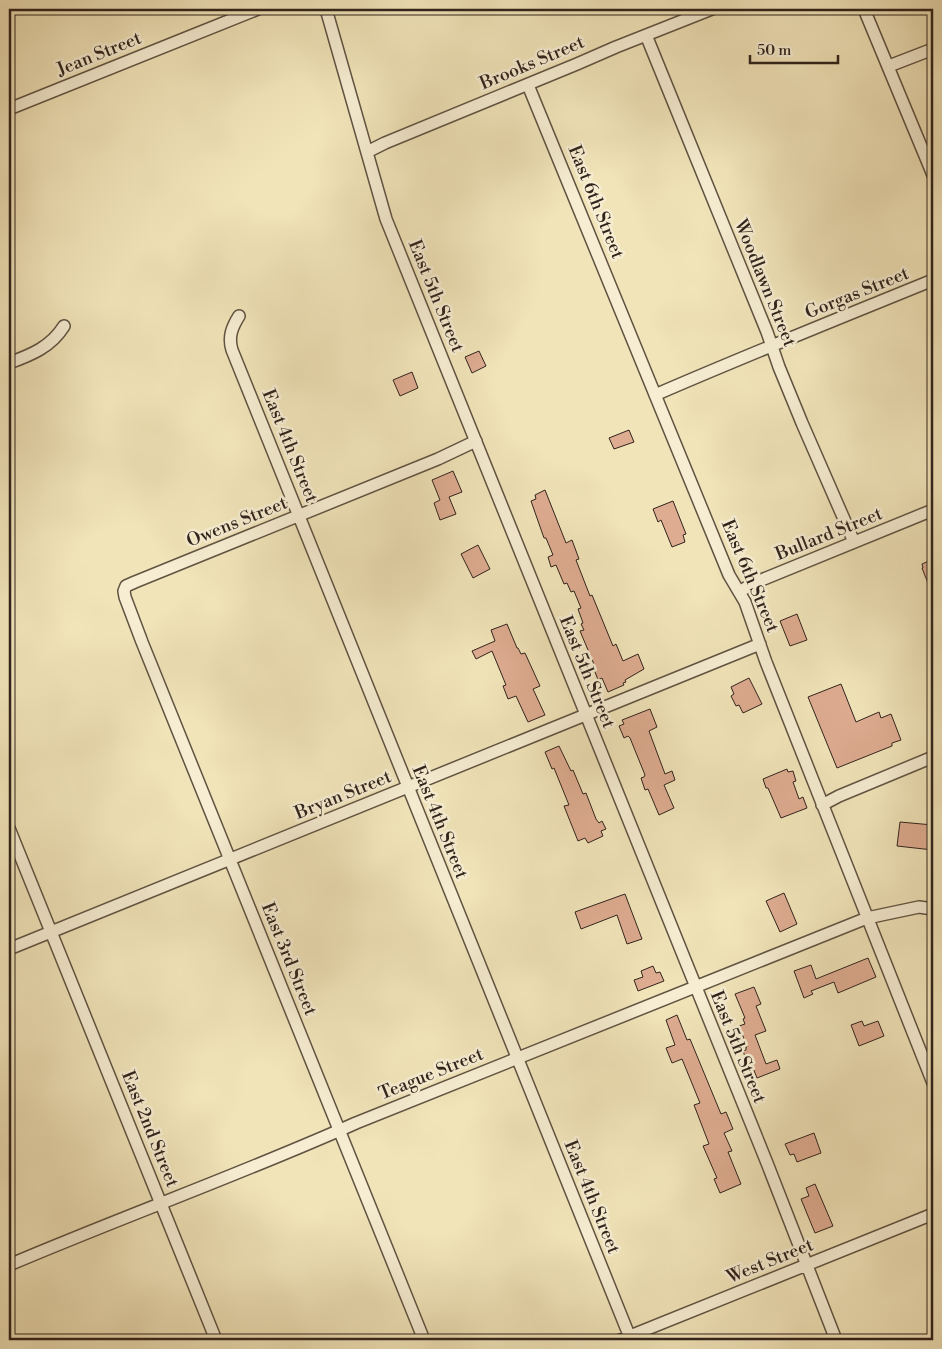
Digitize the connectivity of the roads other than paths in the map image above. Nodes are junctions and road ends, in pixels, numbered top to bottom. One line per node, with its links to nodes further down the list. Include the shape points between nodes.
1 (258, 9): 9 (street, Jean Street)
2 (326, 9): 10 (street, East 5th Street)
3 (712, 9): 5 (street, Brooks Street)
4 (864, 9): 7 (street)
5 (646, 36): 8 (street, Brooks Street); 15 (street, Woodlawn Street)
6 (933, 49): 7 (street)
7 (889, 66): 11 (street)
8 (528, 84): 10 (street, Brooks Street); 17 (street, East 6th Street)
9 (9, 110)
10 (367, 152): 18 (street, East 5th Street, via 386,219)
11 (933, 175)
12 (933, 280): 15 (street, Gorgas Street)
13 (239, 316): 20 (street, East 4th Street, via 231,329 230,344)
14 (64, 326): 16 (street, via 55,339 40,350)
15 (772, 346): 17 (street, Gorgas Street); 21 (street, Woodlawn Street)
16 (9, 363)
17 (655, 395): 23 (street, East 6th Street, via 729,575)
18 (476, 442): 20 (street, Owens Street); 25 (street, East 5th Street)
19 (933, 510): 21 (street, Bullard Street)
20 (299, 516): 22 (street, Owens Street, via 134,582); 27 (street, East 4th Street)
21 (854, 542): 23 (street, Bullard Street)
22 (124, 591): 30 (street, East 3rd Street)
23 (739, 592): 24 (street, East 6th Street)
24 (760, 644): 25 (street, Bryan Street); 28 (street, East 6th Street)
25 (585, 715): 27 (street, Bryan Street); 35 (street, East 5th Street)
26 (933, 757): 28 (street)
27 (407, 788): 30 (street, Bryan Street); 36 (street, East 4th Street)
28 (822, 804): 32 (street, East 6th Street)
29 (9, 828): 33 (street)
30 (230, 859): 33 (street, Bryan Street); 38 (street, East 3rd Street)
31 (933, 909): 32 (street, Teague Street, via 919,907)
32 (867, 918): 35 (street, Teague Street); 37 (street, East 6th Street)
33 (51, 932): 34 (street, Bryan Street); 39 (street, East 2nd Street)
34 (9, 949)
35 (695, 987): 36 (street, Teague Street); 42 (street, East 5th Street)
36 (517, 1058): 38 (street, Teague Street); 43 (street, East 4th Street)
37 (933, 1083)
38 (340, 1130): 39 (street, Teague Street); 45 (street, East 3rd Street)
39 (161, 1203): 41 (street, Teague Street); 44 (street, East 2nd Street)
40 (933, 1214): 42 (street, West Street)
41 (9, 1265)
42 (806, 1265): 43 (street, West Street); 46 (street, East 5th Street)
43 (627, 1339)
44 (216, 1340)
45 (424, 1340)
46 (836, 1340)

